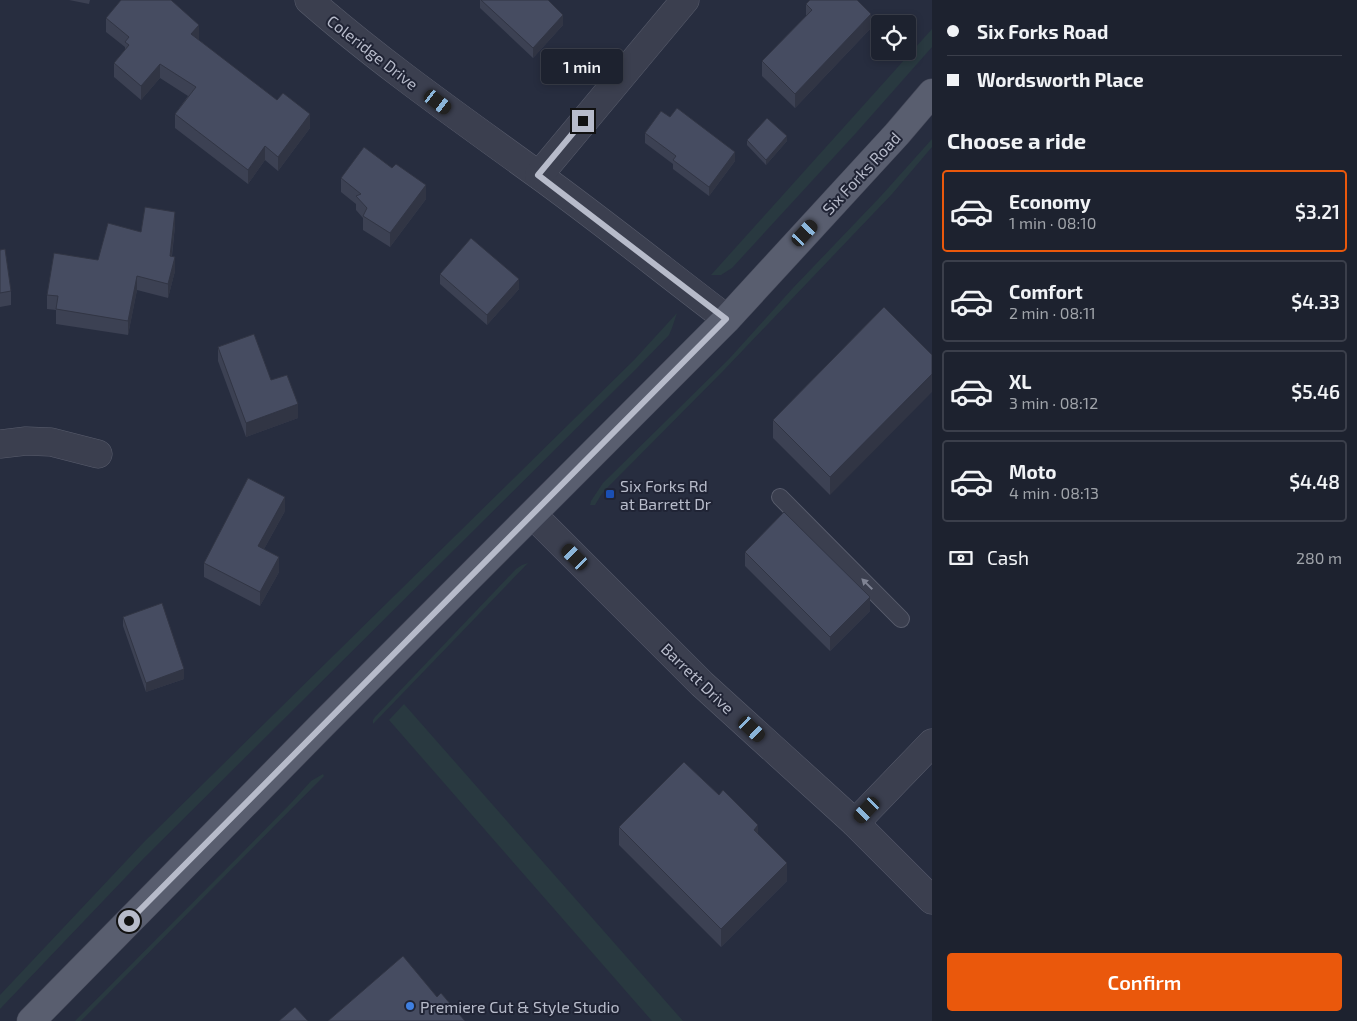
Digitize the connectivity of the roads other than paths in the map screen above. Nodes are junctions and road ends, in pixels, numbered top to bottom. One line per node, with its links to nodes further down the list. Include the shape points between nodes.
1 (309, 0): 4 (street, Coleridge Drive, via 380,59)
2 (685, 0): 4 (street)
3 (932, 93): 5 (main road, Six Forks Road)
4 (538, 175): 5 (street, Coleridge Drive)
5 (726, 319): 9 (main road, Six Forks Road)
6 (0, 444): 7 (street, via 51,442)
7 (98, 454)
8 (780, 497): 10 (lane, one-way to 8)
9 (533, 515): 12 (street, Barrett Drive, via 702,684); 14 (main road, Six Forks Road)
10 (901, 619)
11 (932, 743): 12 (street)
12 (855, 823): 13 (street, Barrett Drive)
13 (932, 900)
14 (31, 1021)

